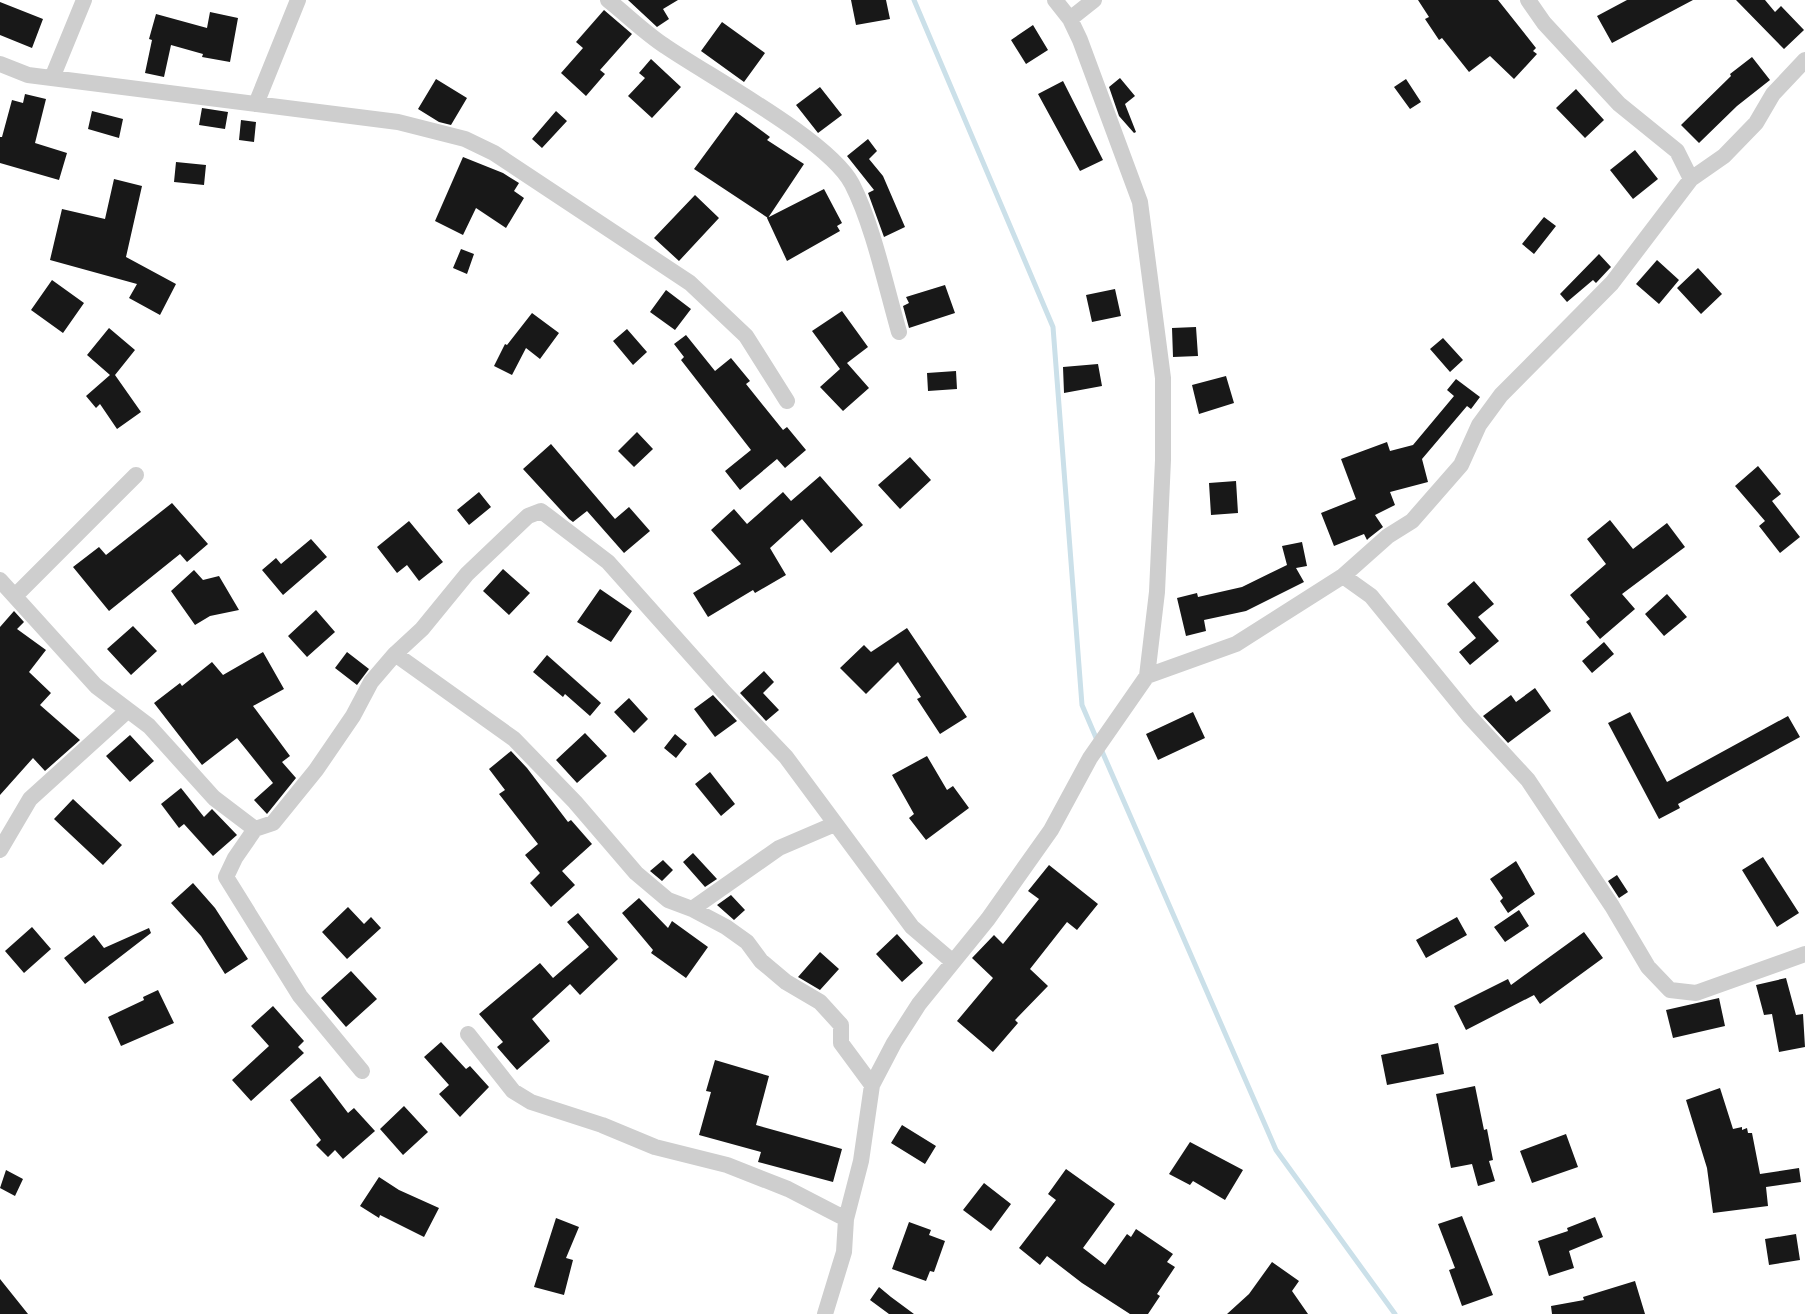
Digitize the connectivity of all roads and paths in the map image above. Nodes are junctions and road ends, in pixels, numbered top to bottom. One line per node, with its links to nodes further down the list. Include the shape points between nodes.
1 (84, 0): 10 (street)
2 (298, 0): 11 (street)
3 (608, 0): 13 (street, via 662,45 829,156 851,183)
4 (1055, 0): 7 (street)
5 (1094, 0): 7 (street)
6 (1528, 0): 12 (street, via 1544,23 1619,104 1677,151)
7 (1070, 19): 20 (street, via 1140,202 1163,378 1158,581)
8 (1805, 60): 12 (street, via 1725,156)
9 (0, 64): 10 (street, via 28,75)
10 (52, 78): 11 (street)
11 (256, 104): 14 (street, via 398,122 465,139 494,153 690,283 746,336)
12 (1691, 179): 16 (street, via 1612,283 1501,395 1479,425 1461,465 1431,502)
13 (899, 332)
14 (787, 401)
15 (136, 475): 18 (street)
16 (1343, 576): 20 (street, via 1236,644); 26 (street, via 1371,596 1469,716 1528,780 1648,967 1670,990 1696,993)
17 (0, 580): 18 (street)
18 (15, 596): 21 (street, via 96,686)
19 (394, 654): 22 (street, via 422,628 467,574 528,516 541,511 608,562 724,693 786,756); 23 (street, via 371,682 316,770 273,823); 25 (street, via 514,739 636,873 668,900)
20 (1147, 676): 27 (street, via 1090,758 1034,856)
21 (127, 711): 23 (street, via 149,726 214,798); 24 (street, via 30,799)
22 (835, 824): 25 (street, via 779,848); 27 (street, via 912,927)
23 (255, 829): 29 (street, via 226,877 300,996)
24 (0, 850)
25 (692, 909): 30 (street, via 747,942 761,961 786,982 820,1002 841,1025 841,1043)
26 (1805, 954)
27 (953, 962): 30 (street, via 906,1023)
28 (468, 1034): 31 (street, via 513,1091 531,1102 655,1147 727,1166 788,1188)
29 (362, 1071)
30 (872, 1085): 31 (street, via 861,1161)
31 (846, 1219): 32 (street, via 844,1252)
32 (825, 1314)

